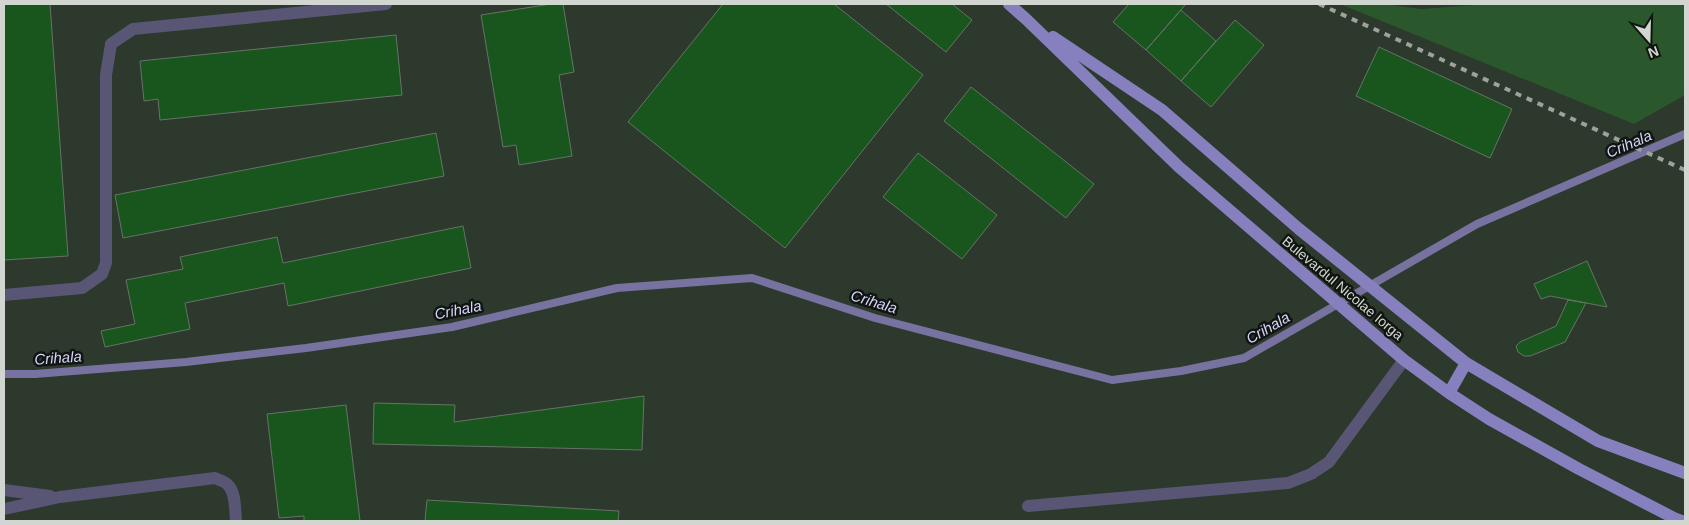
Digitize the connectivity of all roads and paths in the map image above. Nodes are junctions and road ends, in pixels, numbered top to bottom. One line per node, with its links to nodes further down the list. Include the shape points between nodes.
1 (386, 4): 4 (lane, via 133,29 111,44 106,75 106,263 102,274 82,288)
2 (1009, 4): 3 (main road, Bulevardul Nicolae Iorga)
3 (1026, 19): 5 (main road, Bulevardul Nicolae Iorga, via 1178,167); 6 (main road, Bulevardul Nicolae Iorga, via 1162,110 1299,229)
4 (4, 295)
5 (1404, 360): 7 (main road, Bulevardul Nicolae Iorga); 11 (lane, via 1329,462 1288,483)
6 (1466, 363): 7 (main road); 8 (main road, Bulevardul Nicolae Iorga, via 1598,441)
7 (1449, 393): 14 (main road, Bulevardul Nicolae Iorga, via 1579,470)
8 (1685, 473)
9 (4, 490): 10 (lane)
10 (60, 497): 12 (lane); 13 (lane, via 215,478 231,488)
11 (1028, 506)
12 (4, 508)
13 (236, 521)
14 (1682, 521)

